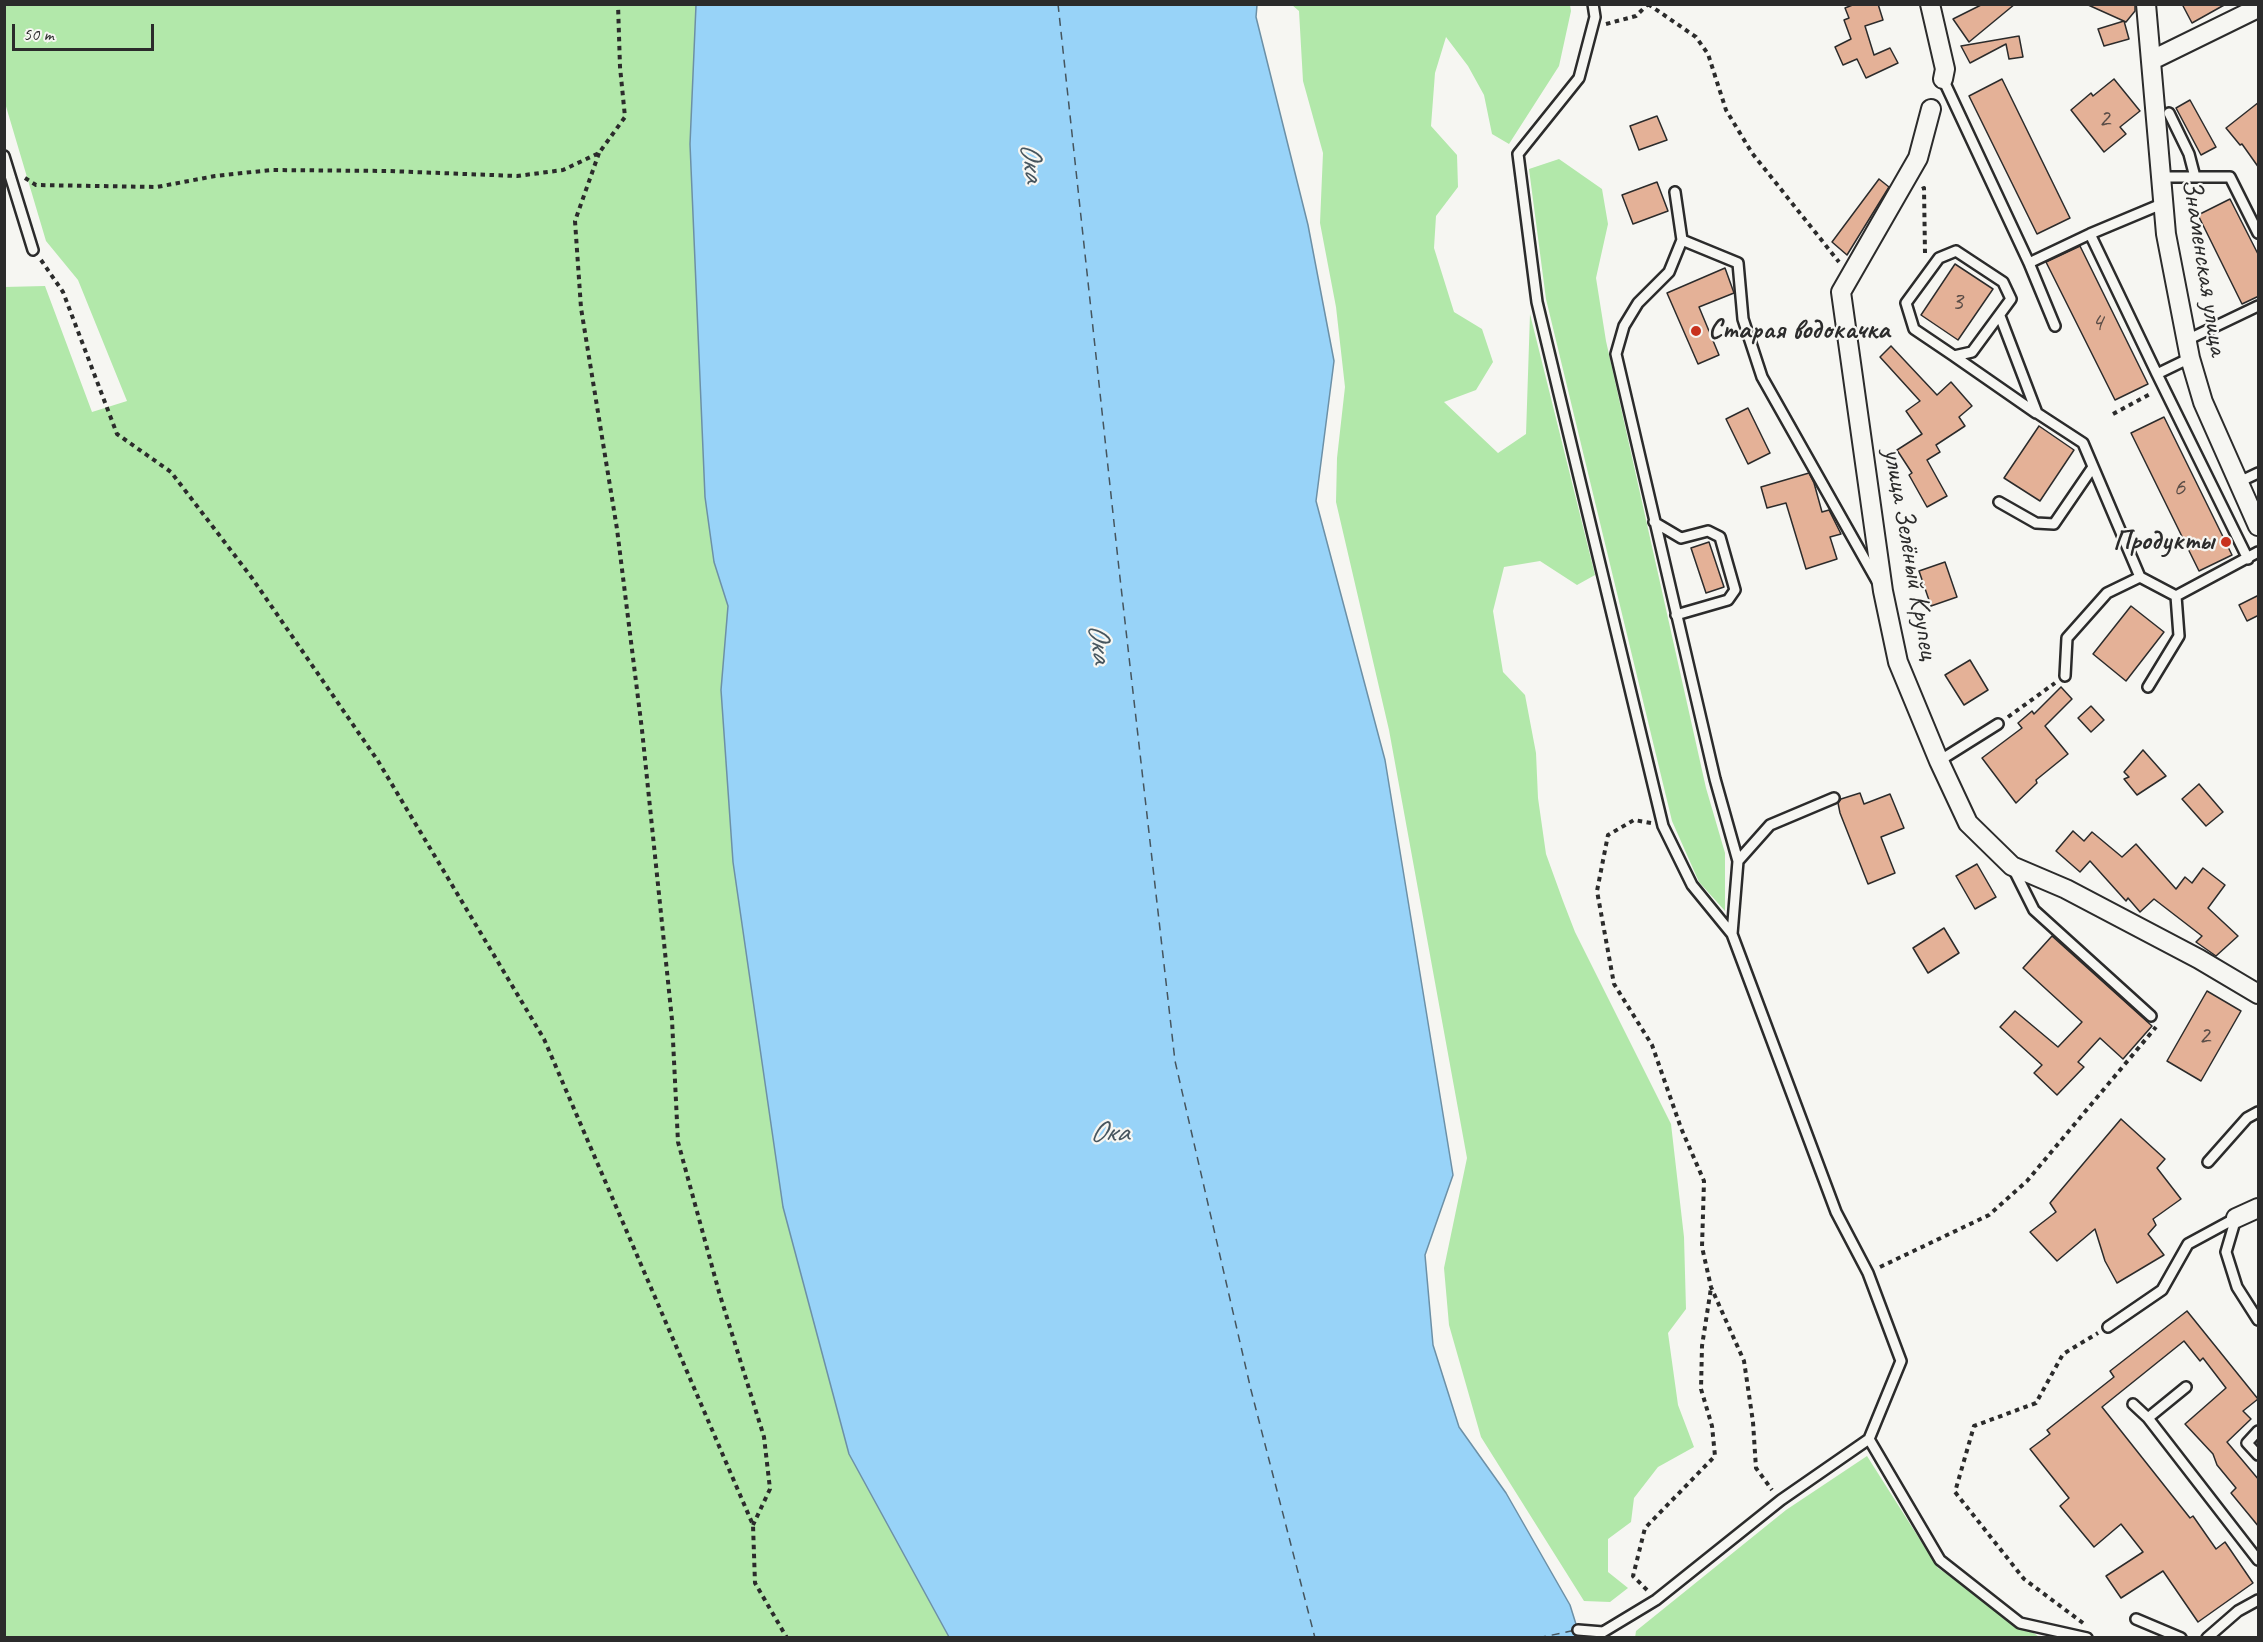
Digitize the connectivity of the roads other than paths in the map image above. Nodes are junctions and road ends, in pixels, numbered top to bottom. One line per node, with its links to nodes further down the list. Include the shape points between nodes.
1 (1593, 4): 45 (lane, via 1595,17 1579,78 1518,154 1537,302 1663,825 1692,885)
2 (1930, 4): 6 (street, via 1945,69)
3 (2146, 4): 5 (street, Знаменская улица)
4 (2259, 8): 5 (street)
5 (2152, 60): 10 (street, Знаменская улица)
6 (1943, 79): 18 (lane)
7 (1931, 109): 35 (street, улица Зелёный Крупец, via 1918,158 1840,292)
8 (2169, 113): 11 (lane, via 2189,154)
9 (4, 156): 17 (lane)
10 (2162, 177): 11 (lane); 13 (street, Знаменская улица)
11 (2195, 177): 14 (lane, via 2230,177)
12 (1675, 192): 16 (lane)
13 (2164, 203): 15 (lane); 22 (street, Знаменская улица, via 2166,234)
14 (2259, 233)
15 (2090, 234): 18 (lane); 24 (lane)
16 (1682, 240): 30 (lane, via 1669,272 1638,303 1624,326 1616,354); 35 (lane, via 1738,263 1743,319 1762,377)
17 (33, 250)
18 (2029, 263): 21 (lane)
19 (2259, 306): 22 (lane)
20 (2000, 316): 23 (lane, via 1972,352); 23 (lane, via 2011,298 2003,282 1956,251 1939,258 1906,303 1914,329); 25 (lane)
21 (2055, 326)
22 (2188, 349): 24 (lane); 28 (street, Знаменская улица, via 2204,402)
23 (1954, 356): 25 (lane)
24 (2157, 374): 33 (lane)
25 (2037, 413): 26 (lane, via 2083,442)
26 (2093, 467): 29 (lane, via 2054,525 2036,523); 34 (lane)
27 (2259, 473): 28 (lane)
28 (2239, 482): 31 (street, Знаменская улица)
29 (1999, 502)
30 (1654, 522): 37 (lane); 37 (lane, via 1681,538 1708,531 1720,537 1735,590 1728,600)
31 (2259, 526)
32 (2259, 552): 33 (lane)
33 (2248, 559): 36 (lane)
34 (2140, 577): 36 (lane); 38 (lane, via 2107,593 2067,639)
35 (1883, 591): 41 (street, улица Зелёный Крупец, via 1898,662)
36 (2176, 596): 39 (lane, via 2178,636)
37 (1676, 615): 43 (lane)
38 (2066, 676)
39 (2148, 687)
40 (1998, 724): 41 (lane)
41 (1939, 761): 44 (street, улица Зелёный Крупец, via 1968,823)
42 (1834, 798): 43 (lane, via 1770,825)
43 (1738, 861): 45 (lane)
44 (2012, 866): 46 (street, улица Зелёный Крупец, via 2066,889); 47 (lane, via 2034,910)
45 (1732, 934): 58 (lane, via 1836,1212 1868,1273 1901,1360)
46 (2259, 994)
47 (2151, 1016)
48 (2259, 1112): 49 (lane, via 2247,1118)
49 (2208, 1162)
50 (2259, 1208): 51 (street)
51 (2236, 1218): 52 (lane, via 2226,1252 2237,1287); 53 (lane, via 2188,1244 2162,1290)
52 (2259, 1320)
53 (2108, 1328)
54 (2186, 1387): 56 (lane)
55 (2133, 1404): 56 (lane)
56 (2148, 1418): 60 (lane)
57 (2259, 1431): 59 (lane, via 2247,1443)
58 (1869, 1439): 63 (lane, via 1781,1500 1656,1600 1602,1632); 64 (lane, via 1940,1560 2020,1623)
59 (2259, 1455)
60 (2259, 1560)
61 (2259, 1600): 66 (lane, via 2238,1611)
62 (2136, 1619): 65 (lane)
63 (1578, 1630)
64 (2087, 1638)
65 (2181, 1638)
66 (2207, 1638)

